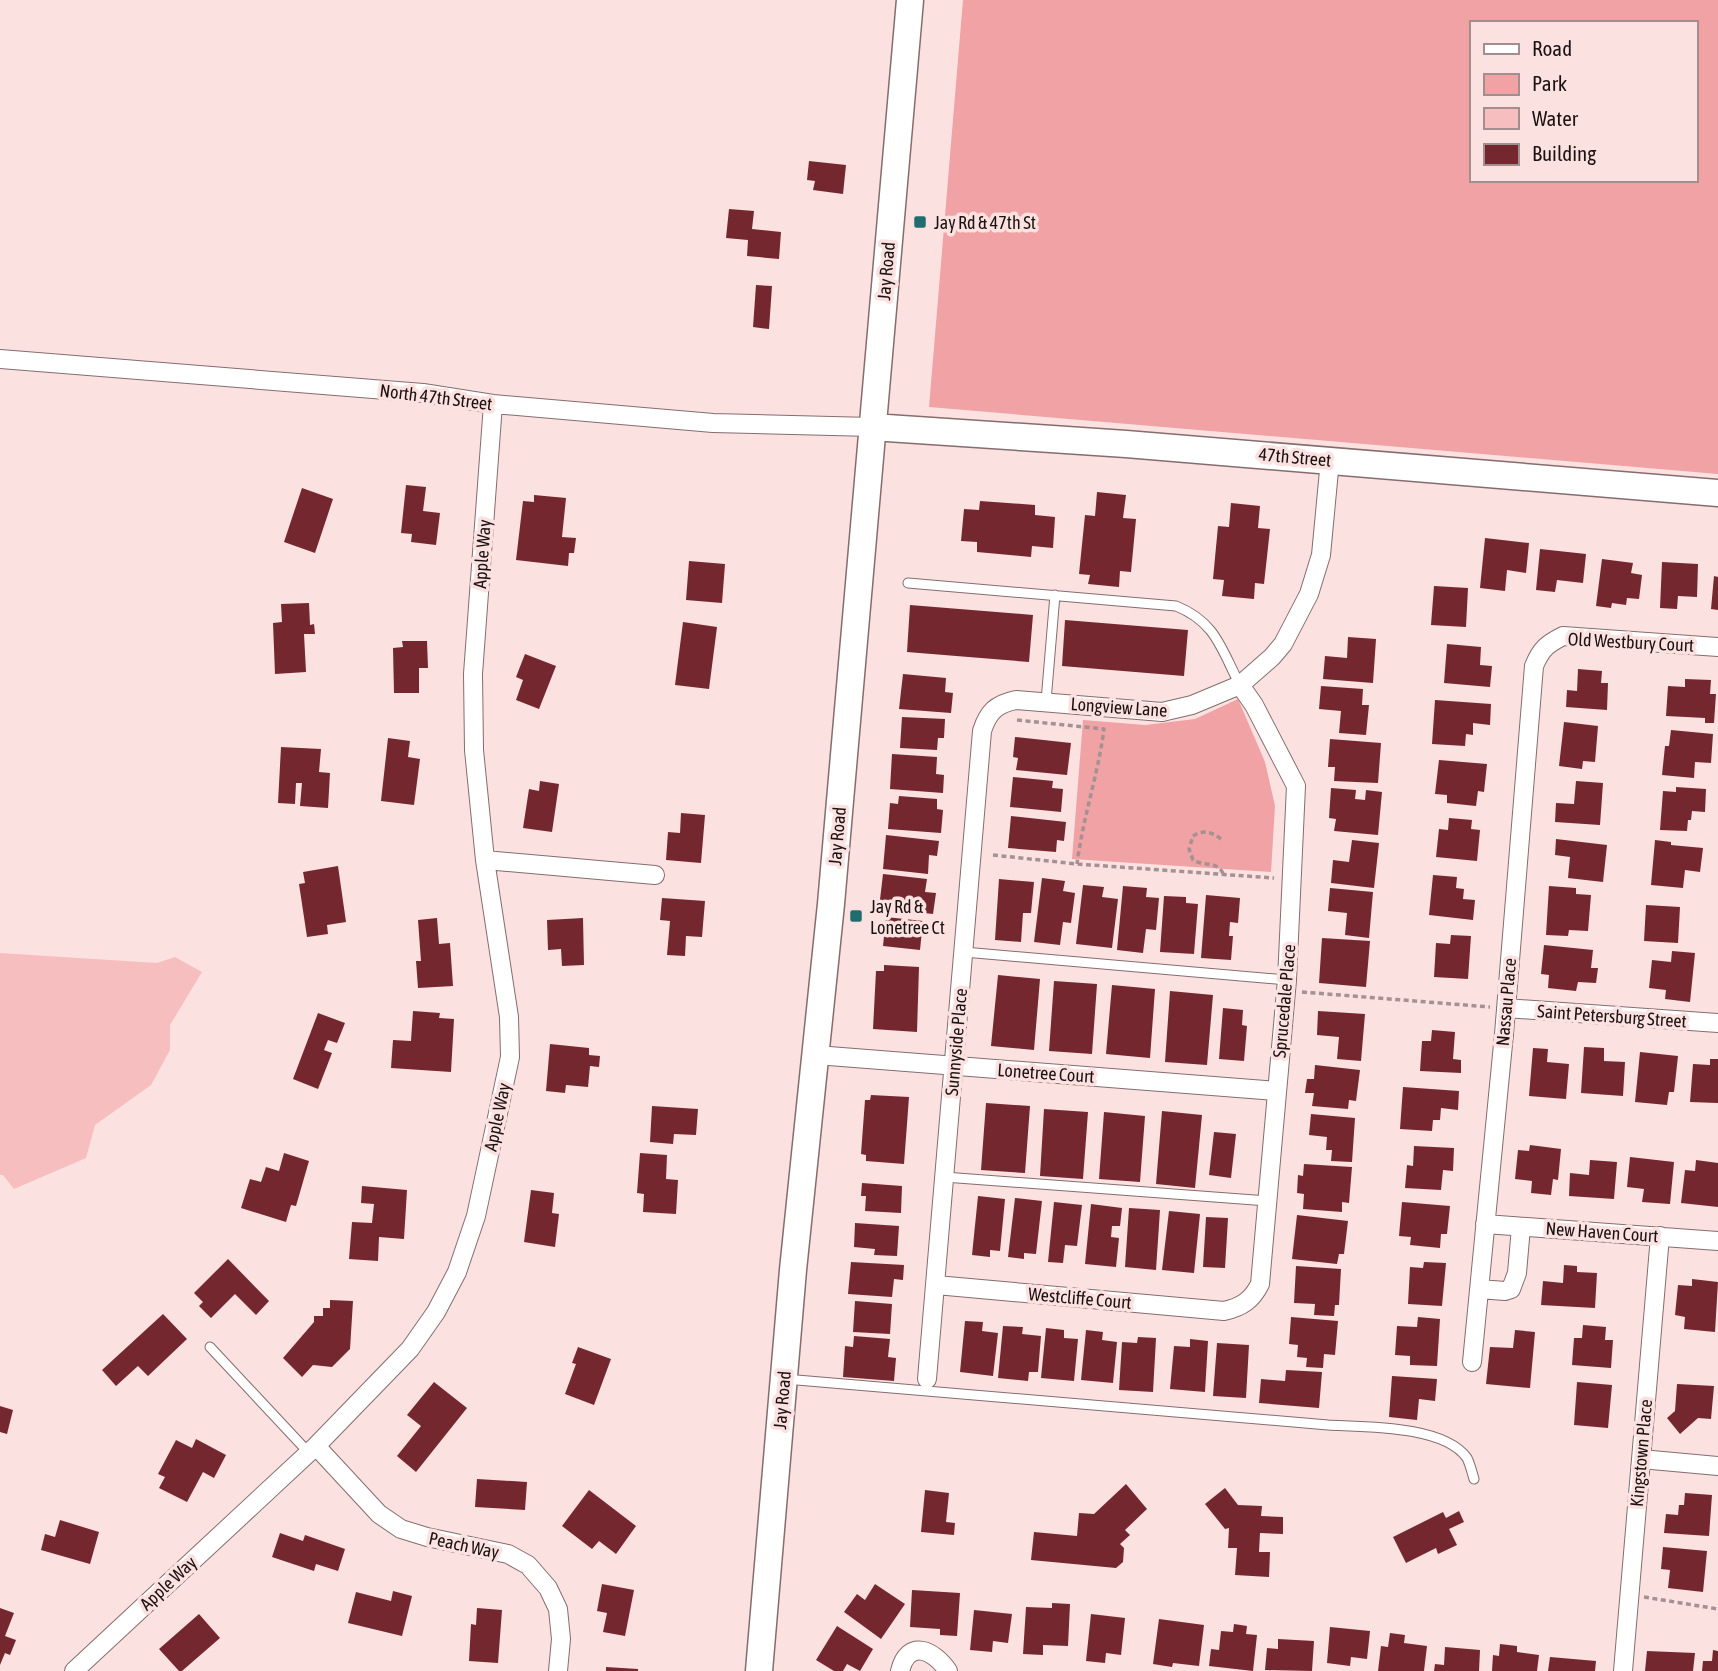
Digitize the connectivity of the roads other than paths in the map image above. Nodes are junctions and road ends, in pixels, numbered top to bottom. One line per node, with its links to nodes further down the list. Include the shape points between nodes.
1 (910, 0): 4 (street, Jay Road)
2 (0, 359): 3 (street, North 47th Street, via 423,394)
3 (493, 404): 4 (street, North 47th Street, via 713,423); 14 (street, Apple Way, via 473,674 474,750)
4 (872, 427): 5 (street, 47th Street); 20 (street, Jay Road)
5 (1329, 460): 6 (street, 47th Street); 11 (street, Longview Lane, via 1321,555 1309,594 1283,644)
6 (1718, 493)
7 (908, 583): 8 (lane)
8 (1055, 595): 11 (lane, via 1189,611 1211,629); 12 (lane)
9 (1546, 644): 10 (street, Old Westbury Court, via 1563,636 1584,636); 18 (street, Nassau Place, via 1534,666)
10 (1718, 647)
11 (1240, 684): 12 (street, Longview Lane, via 1192,705 1162,712); 17 (street, Sprucedale Place, via 1296,786)
12 (1046, 701): 13 (street, Longview Lane, via 1004,702)
13 (994, 708): 16 (street, Sunnyside Place, via 982,731)
14 (485, 860): 15 (street); 36 (street, Apple Way, via 509,1017 510,1057 476,1216 457,1272 436,1312 410,1349)
15 (654, 875)
16 (964, 952): 17 (lane); 21 (street, Sunnyside Place)
17 (1286, 985): 22 (street, Sprucedale Place)
18 (1506, 1008): 19 (street, Saint Petersburg Street); 25 (street, Nassau Place)
19 (1718, 1023)
20 (816, 1055): 21 (street, Lonetree Court); 34 (street, Jay Road)
21 (955, 1066): 22 (street, Lonetree Court); 23 (street, Sunnyside Place)
22 (1277, 1091): 24 (street, Sprucedale Place)
23 (944, 1177): 24 (lane); 29 (street, Sunnyside Place)
24 (1268, 1201): 31 (street, Sprucedale Place, via 1260,1284 1247,1302)
25 (1485, 1224): 26 (street, New Haven Court); 30 (street, Nassau Place)
26 (1521, 1227): 27 (street, New Haven Court); 30 (street, via 1511,1289)
27 (1660, 1236): 28 (street, New Haven Court); 37 (street, Kingstown Place)
28 (1718, 1241)
29 (936, 1285): 31 (street, Westcliffe Court); 35 (street, Sunnyside Place)
30 (1479, 1289): 33 (street, Nassau Place)
31 (1224, 1311)
32 (210, 1347): 36 (lane)
33 (1472, 1362)
34 (783, 1379): 39 (lane, via 1418,1432 1449,1444 1467,1459); 42 (street, Jay Road)
35 (927, 1379)
36 (313, 1449): 40 (street, Apple Way); 41 (street, Peach Way, via 379,1514 401,1529 508,1554 528,1566 548,1588 558,1609)
37 (1641, 1459): 38 (street); 45 (street, Kingstown Place)
38 (1718, 1466)
39 (1474, 1479)
40 (74, 1671)
41 (558, 1671)
42 (759, 1671)
43 (900, 1671): 44 (street, via 903,1660 918,1651 935,1654)
44 (948, 1671)
45 (1623, 1671)

